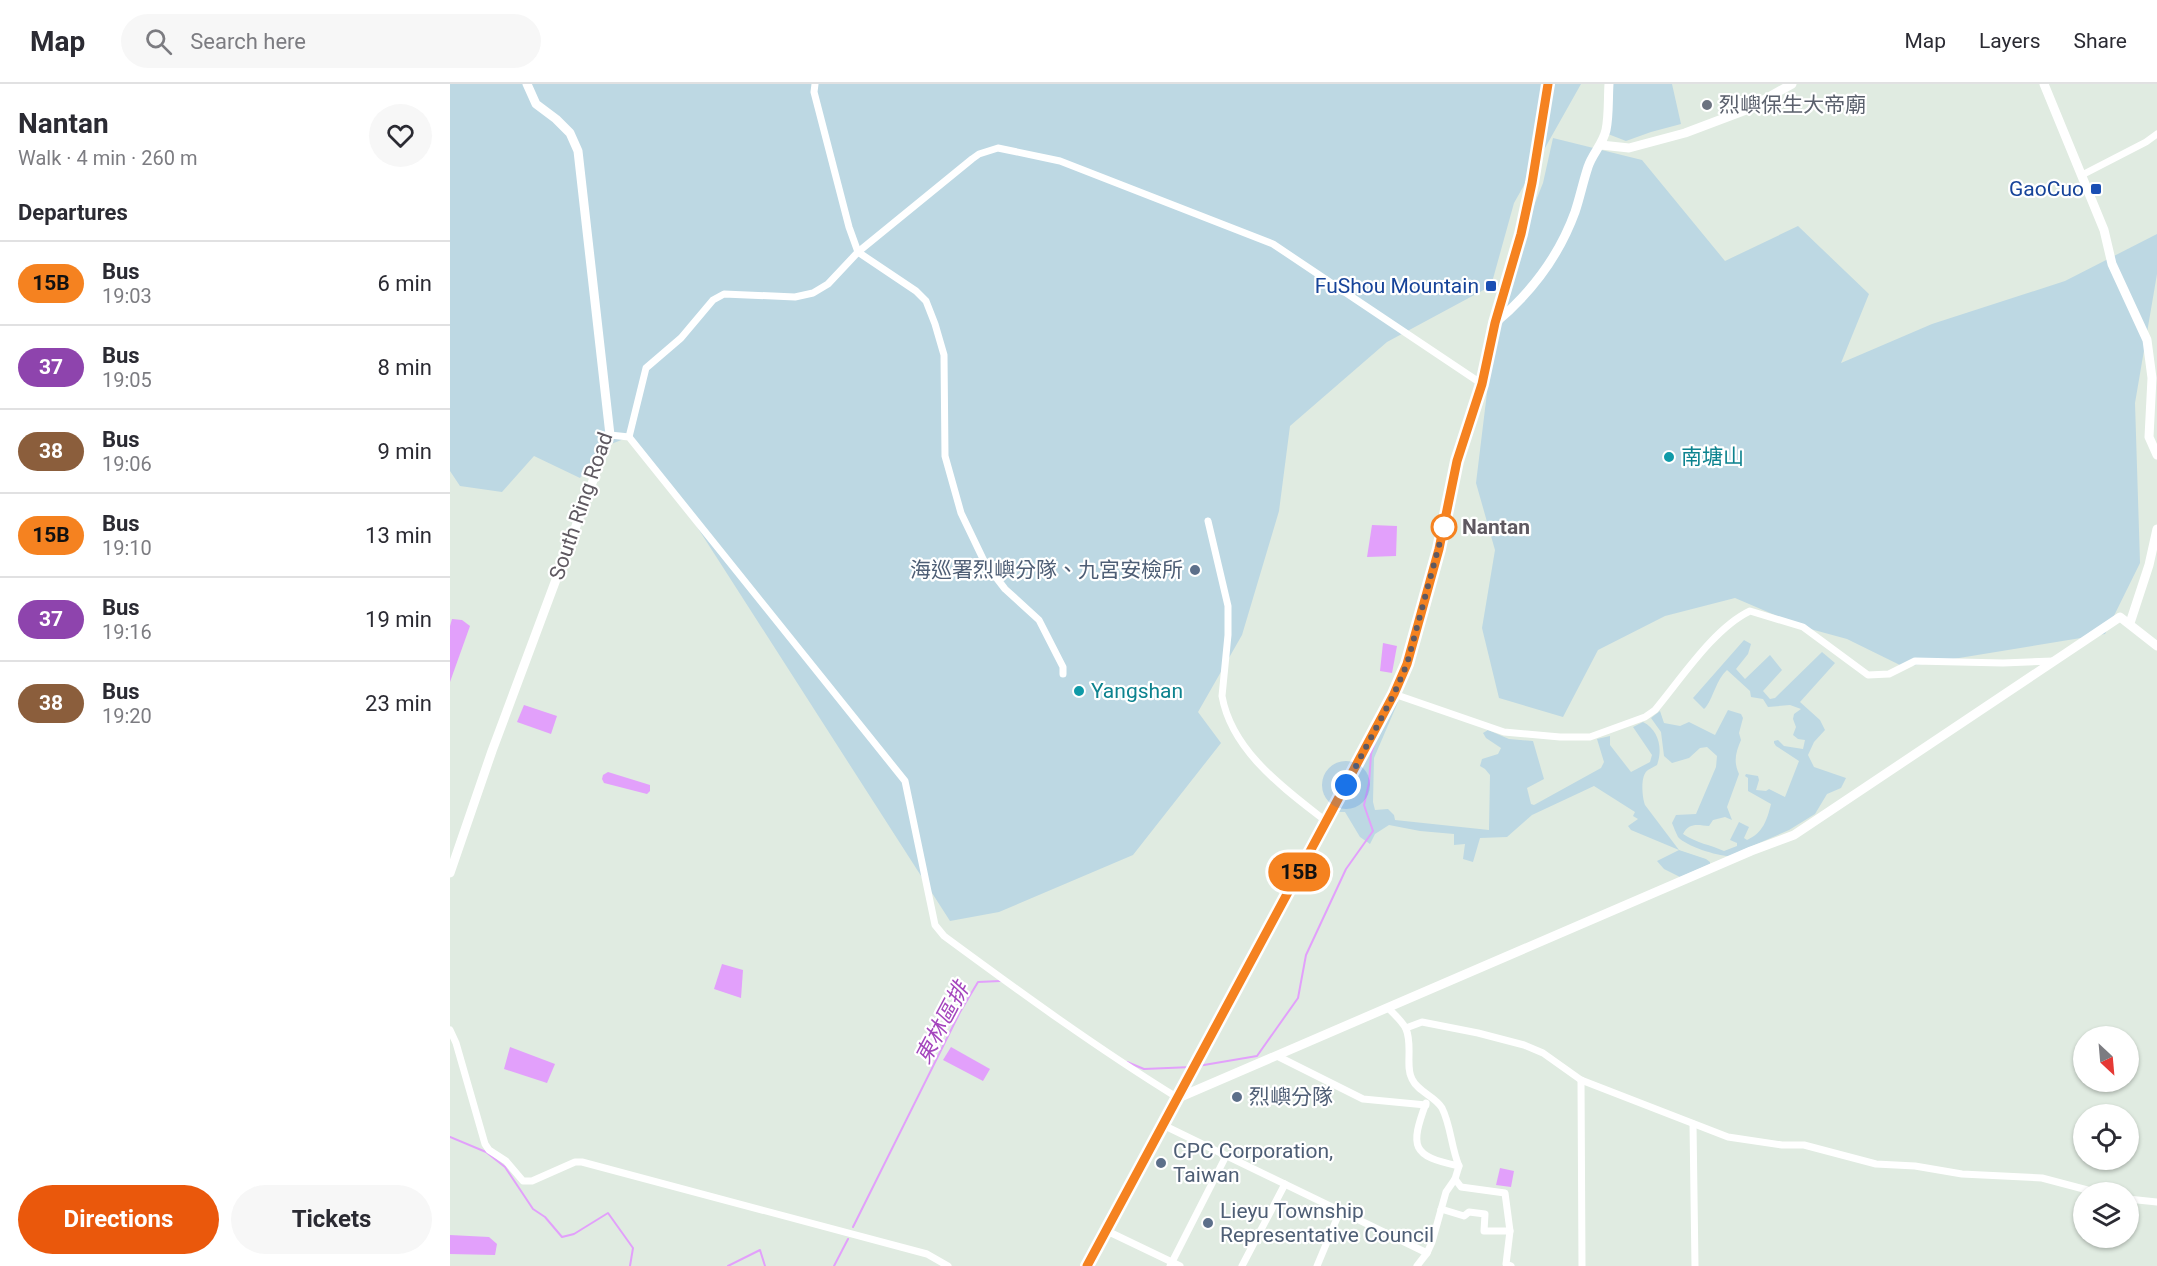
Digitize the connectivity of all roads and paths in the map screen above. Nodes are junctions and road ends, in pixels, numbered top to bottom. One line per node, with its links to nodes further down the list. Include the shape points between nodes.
1 (527, 84): 13 (street, South Ring Road, via 536,104 570,134 578,151)
2 (814, 84): 10 (street)
3 (1548, 84): 11 (street, via 1527,203)
4 (1609, 84): 8 (street, via 1606,130)
5 (1792, 84): 8 (street, via 1746,110 1684,133 1629,148)
6 (2044, 84): 9 (street)
7 (2157, 134): 9 (street)
8 (1601, 145): 11 (street, via 1589,164 1567,230 1542,275)
9 (2082, 175): 15 (street, via 2104,230 2112,264 2147,340 2152,378 2149,437)
10 (858, 252): 12 (street, via 979,153 998,148 1060,161 1273,244); 14 (street, via 828,284 813,293 795,297 724,294 713,300 681,338 646,368); 22 (street, via 926,301 944,355 945,456 961,513 985,563 1005,589 1039,620)
11 (1495, 323): 12 (street)
12 (1482, 384): 23 (street, via 1457,461 1439,549 1407,664)
13 (610, 435): 14 (street); 25 (street, South Ring Road)
14 (629, 437): 32 (street, via 905,781 935,925 944,936 1034,1002)
15 (2157, 455)
16 (1208, 521): 24 (street, via 1228,606 1223,705 1246,748 1269,776)
17 (2157, 530): 18 (street)
18 (2153, 566): 19 (street)
19 (2130, 623): 20 (street); 21 (street, via 2120,617)
20 (2157, 646)
21 (2054, 661): 23 (street, via 1915,661 1889,674 1868,675 1803,627 1750,610 1721,631 1654,710 1590,737 1504,732); 26 (street, via 1794,835)
22 (1063, 674)
23 (1394, 694): 24 (street)
24 (1327, 822): 32 (street)
25 (450, 873)
26 (1388, 1008): 27 (street); 29 (street)
27 (1406, 1028): 30 (street, via 1422,1022 1524,1045 1543,1053); 31 (street, via 1412,1079)
28 (450, 1030): 49 (street, via 485,1144 523,1181 582,1162 927,1254)
29 (1277, 1056): 32 (street); 33 (street, via 1363,1099)
30 (1581, 1080): 34 (street); 56 (street)
31 (1429, 1096): 33 (street); 37 (street, via 1442,1107)
32 (1178, 1098): 35 (street)
33 (1426, 1105): 37 (street, via 1417,1135 1418,1149 1425,1156)
34 (1693, 1124): 40 (street, via 1728,1137 1804,1145 1876,1164 2042,1178); 57 (street)
35 (1163, 1125): 36 (street); 45 (street)
36 (1226, 1156): 39 (street); 48 (street)
37 (1459, 1166): 38 (street)
38 (1455, 1179): 43 (street); 46 (street, via 1461,1187 1505,1193)
39 (1285, 1184): 44 (street); 52 (street)
40 (2073, 1186)
41 (2139, 1200): 42 (street)
42 (2157, 1202)
43 (1441, 1209): 46 (street, via 1464,1216 1469,1212 1485,1214 1484,1231); 47 (street)
44 (1340, 1211): 47 (street); 53 (street)
45 (1105, 1230): 48 (street); 50 (street)
46 (1510, 1231): 55 (street, via 1506,1264)
47 (1427, 1253): 54 (street)
48 (1171, 1264): 51 (street)
49 (948, 1266)
50 (1087, 1266)
51 (1180, 1266)
52 (1242, 1266)
53 (1317, 1266)
54 (1417, 1266)
55 (1511, 1266)
56 (1582, 1266)
57 (1695, 1266)

